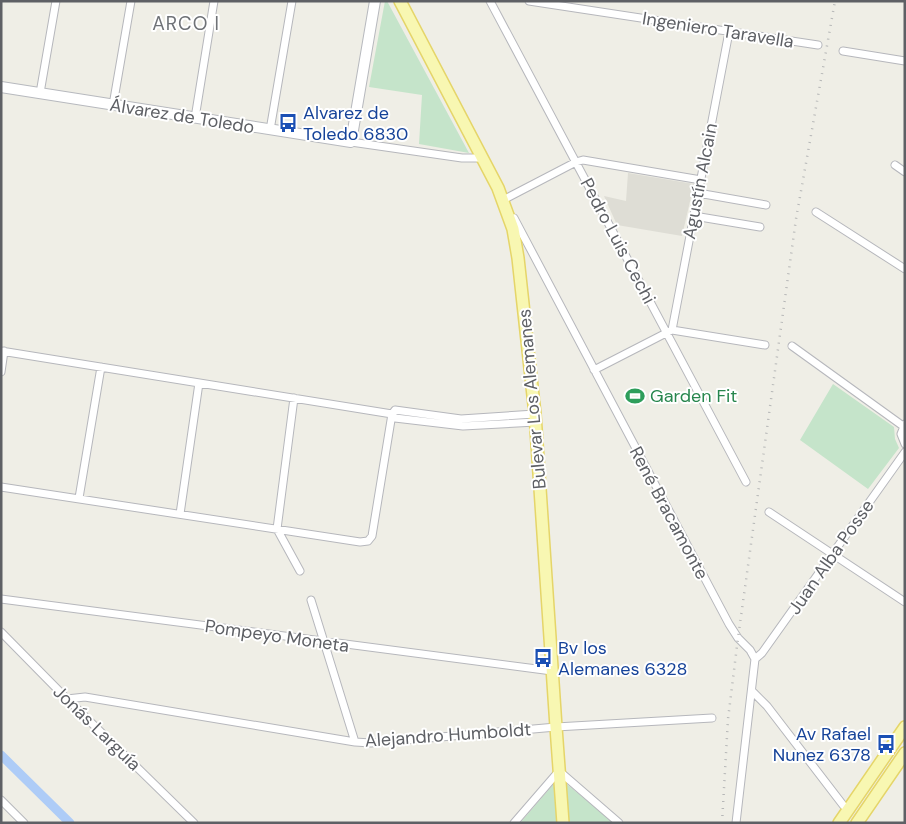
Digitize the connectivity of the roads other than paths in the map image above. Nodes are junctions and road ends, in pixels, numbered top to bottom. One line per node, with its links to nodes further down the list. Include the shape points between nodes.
1 (56, 1): 14 (street)
2 (131, 1): 15 (street)
3 (214, 1): 16 (street)
4 (292, 1): 17 (street)
5 (375, 1): 18 (main road)
6 (400, 1): 19 (main road, Bulevar Los Alemanes)
7 (490, 1): 20 (street, Pedro Luis Cechi)
8 (529, 1): 9 (street, Ingeniero Taravella)
9 (729, 32): 10 (street, Ingeniero Taravella); 23 (street, Agustín Alcain)
10 (818, 45)
11 (843, 51): 12 (street)
12 (905, 61)
13 (1, 87): 14 (main road, Álvarez de Toledo)
14 (40, 93): 15 (main road, Álvarez de Toledo)
15 (113, 105): 16 (main road, Álvarez de Toledo)
16 (194, 118): 17 (main road, Álvarez de Toledo)
17 (270, 130): 18 (main road, Álvarez de Toledo)
18 (351, 142): 19 (street, Álvarez de Toledo)
19 (482, 158): 25 (main road, Bulevar Los Alemanes)
20 (576, 162): 23 (street, via 589,160); 25 (street); 31 (street, Pedro Luis Cechi)
21 (895, 165): 22 (street)
22 (905, 172)
23 (701, 180): 24 (street, Agustín Alcain)
24 (698, 193): 26 (street); 28 (street, Agustín Alcain)
25 (503, 200): 36 (street, René Bracamonte); 41 (main road, Bulevar Los Alemanes, via 518,258)
26 (766, 205)
27 (816, 212): 30 (street)
28 (694, 216): 29 (street); 31 (street, Agustín Alcain)
29 (760, 227)
30 (905, 269)
31 (669, 331): 32 (street); 36 (street); 45 (street, Pedro Luis Cechi)
32 (765, 345)
33 (792, 346): 42 (street)
34 (3, 351): 35 (street); 37 (street)
35 (101, 368): 38 (street); 47 (street)
36 (594, 370): 58 (street, René Bracamonte, via 728,624)
37 (1, 372)
38 (199, 383): 39 (street); 49 (street)
39 (294, 398): 40 (street); 50 (street)
40 (392, 414): 41 (street, via 395,410 461,419); 50 (street, via 372,536 368,541)
41 (536, 418): 59 (main road, Bulevar Los Alemanes)
42 (904, 425): 43 (street, via 901,434)
43 (905, 444)
44 (905, 452): 51 (street, Juan Alba Posse)
45 (746, 482)
46 (1, 487): 47 (street)
47 (80, 498): 49 (street)
48 (769, 512): 51 (street)
49 (180, 514): 50 (street)
50 (277, 529): 52 (street)
51 (833, 555): 55 (street); 58 (street, Juan Alba Posse)
52 (300, 572)
53 (1, 599): 57 (street, Pompeyo Moneta)
54 (312, 600): 57 (street)
55 (905, 602)
56 (1, 632): 61 (street, Jonás Larguía)
57 (324, 642): 59 (street, Pompeyo Moneta); 65 (street)
58 (755, 659): 60 (street)
59 (552, 671): 63 (main road, Bulevar Los Alemanes)
60 (752, 691): 72 (street); 78 (street)
61 (67, 699): 65 (street, Alejandro Humboldt, via 85,697); 74 (street, Jonás Larguía)
62 (712, 718): 63 (street, Alejandro Humboldt)
63 (556, 726): 65 (street, Alejandro Humboldt); 68 (main road, Bulevar Los Alemanes)
64 (905, 727): 72 (main road)
65 (356, 742)
66 (905, 753): 67 (main road)
67 (901, 764): 80 (main road)
68 (559, 771): 75 (street); 76 (main road, Bulevar Los Alemanes); 77 (street)
69 (1, 800): 70 (street)
70 (8, 807): 71 (street); 73 (street)
71 (1, 810)
72 (848, 810): 79 (main road)
73 (24, 823)
74 (194, 823)
75 (514, 823)
76 (564, 823)
77 (618, 823)
78 (736, 823)
79 (839, 823)
80 (857, 823)

